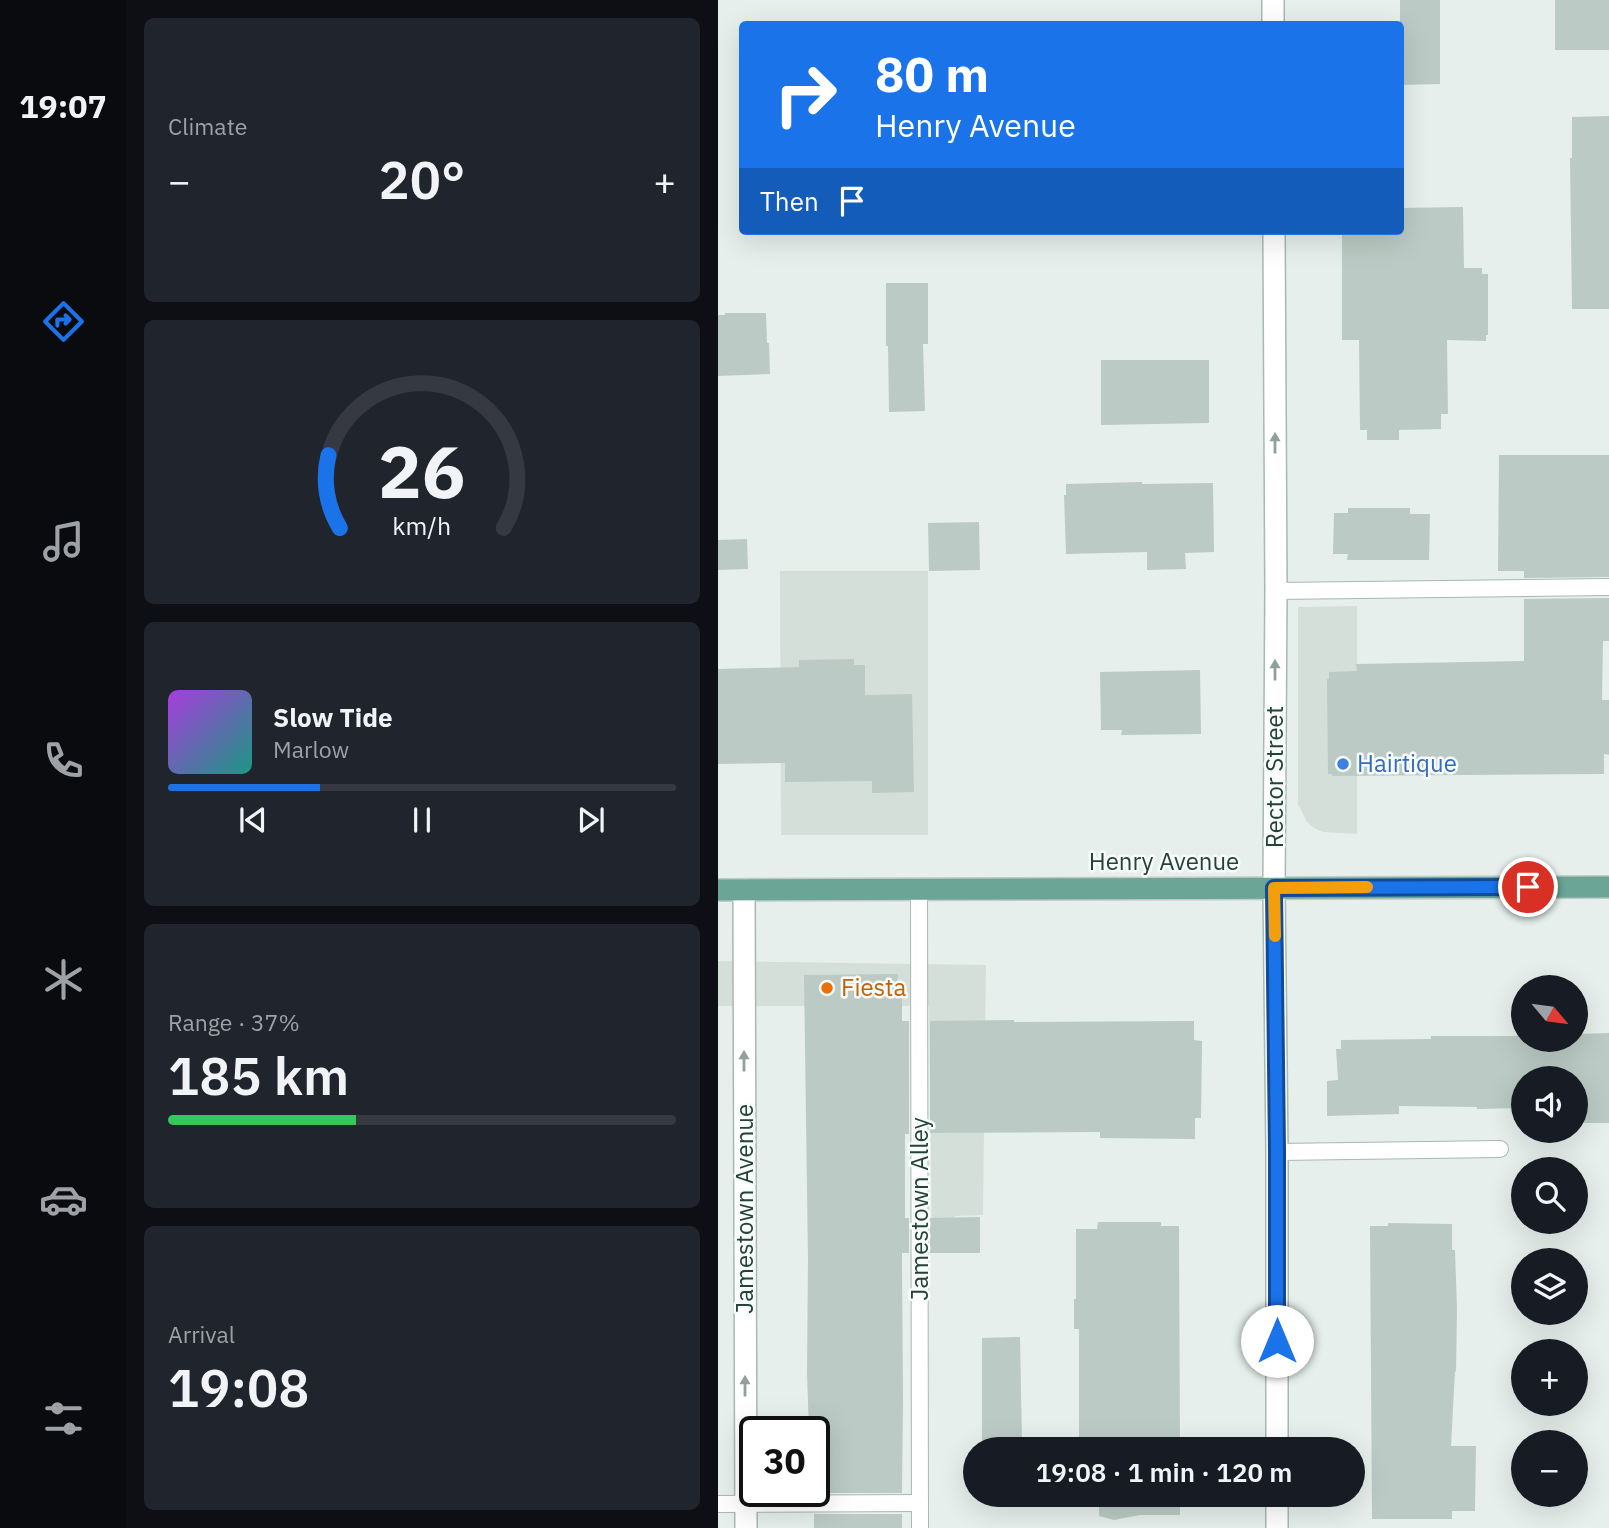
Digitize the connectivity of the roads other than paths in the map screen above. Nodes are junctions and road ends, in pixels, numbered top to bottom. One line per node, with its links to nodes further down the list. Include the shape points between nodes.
1 (1273, 0): 2 (street)
2 (1273, 21)
3 (1274, 235): 5 (street, Rector Street, one-way to 3)
4 (1609, 587): 5 (lane)
5 (1276, 592): 7 (street, Rector Street, one-way to 5)
6 (1609, 887): 7 (main road, Henry Avenue)
7 (1274, 888): 8 (main road, Henry Avenue); 12 (street, Rector Street)
8 (919, 889): 10 (main road, Henry Avenue); 17 (lane, Jamestown Alley)
9 (718, 890): 10 (main road, Henry Avenue)
10 (744, 890): 13 (street, Jamestown Avenue, one-way to 10)
11 (1500, 1149): 12 (lane)
12 (1277, 1152): 14 (street, Rector Street)
13 (746, 1416)
14 (1277, 1437)
15 (739, 1503): 18 (lane)
16 (830, 1503): 17 (lane)
17 (920, 1503): 22 (lane, Jamestown Alley)
18 (718, 1504)
19 (746, 1507): 21 (street, Jamestown Avenue)
20 (1277, 1507): 23 (street)
21 (746, 1528)
22 (920, 1528)
23 (1277, 1528)

